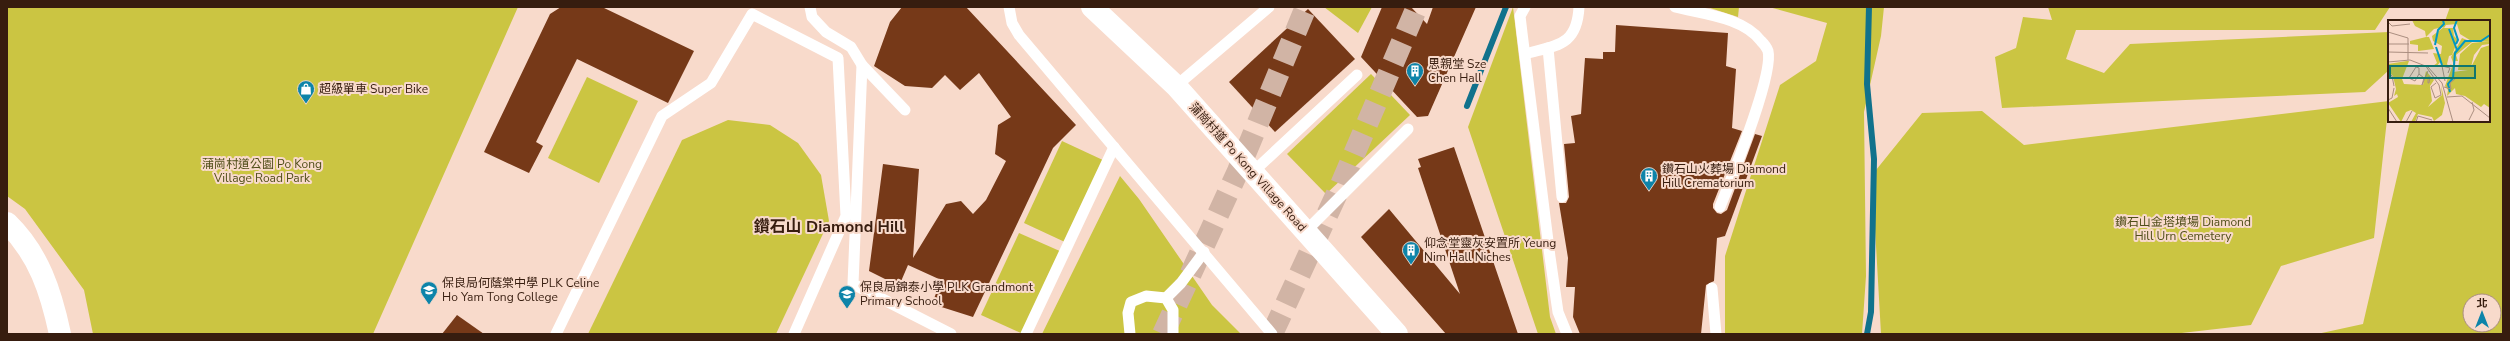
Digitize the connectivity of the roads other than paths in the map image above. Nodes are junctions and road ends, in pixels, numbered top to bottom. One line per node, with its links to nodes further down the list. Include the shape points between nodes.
1 (810, 7): 10 (lane, via 812,17 826,32 851,47)
2 (1008, 7): 15 (lane, via 1012,23 1019,35)
3 (1092, 7): 12 (main road, 蒲崗村道 Po Kong Village Road)
4 (1269, 7): 12 (lane)
5 (1525, 7): 9 (lane, via 1520,16)
6 (1579, 7): 8 (lane, via 1574,33 1563,43)
7 (1675, 7): 18 (lane, via 1744,27 1761,40 1768,51 1767,68 1757,107)
8 (1548, 48): 9 (lane); 17 (lane)
9 (1525, 54): 33 (lane, via 1558,312)
10 (862, 66): 13 (lane); 27 (lane, via 853,284)
11 (1357, 75): 16 (lane)
12 (1176, 86): 16 (main road, 蒲崗村道 Po Kong Village Road)
13 (905, 110)
14 (1408, 129): 20 (lane)
15 (1114, 146): 21 (lane); 28 (lane)
16 (1253, 172): 20 (main road, 蒲崗村道 Po Kong Village Road)
17 (1562, 197)
18 (1720, 208)
19 (7, 223): 24 (main road, via 27,245 38,263 54,303)
20 (1306, 231): 32 (main road, 蒲崗村道 Po Kong Village Road)
21 (1204, 252): 23 (lane, via 1181,283); 31 (lane)
22 (1712, 288): 34 (lane)
23 (1166, 298): 29 (lane, via 1146,296 1131,302 1128,313); 30 (lane, via 1173,310)
24 (60, 334)
25 (556, 334): 26 (lane, via 662,116 711,83 752,14 838,58 846,216)
26 (794, 334)
27 (952, 334)
28 (1026, 334)
29 (1130, 334)
30 (1173, 334)
31 (1272, 334)
32 (1397, 334)
33 (1567, 334)
34 (1716, 334)

